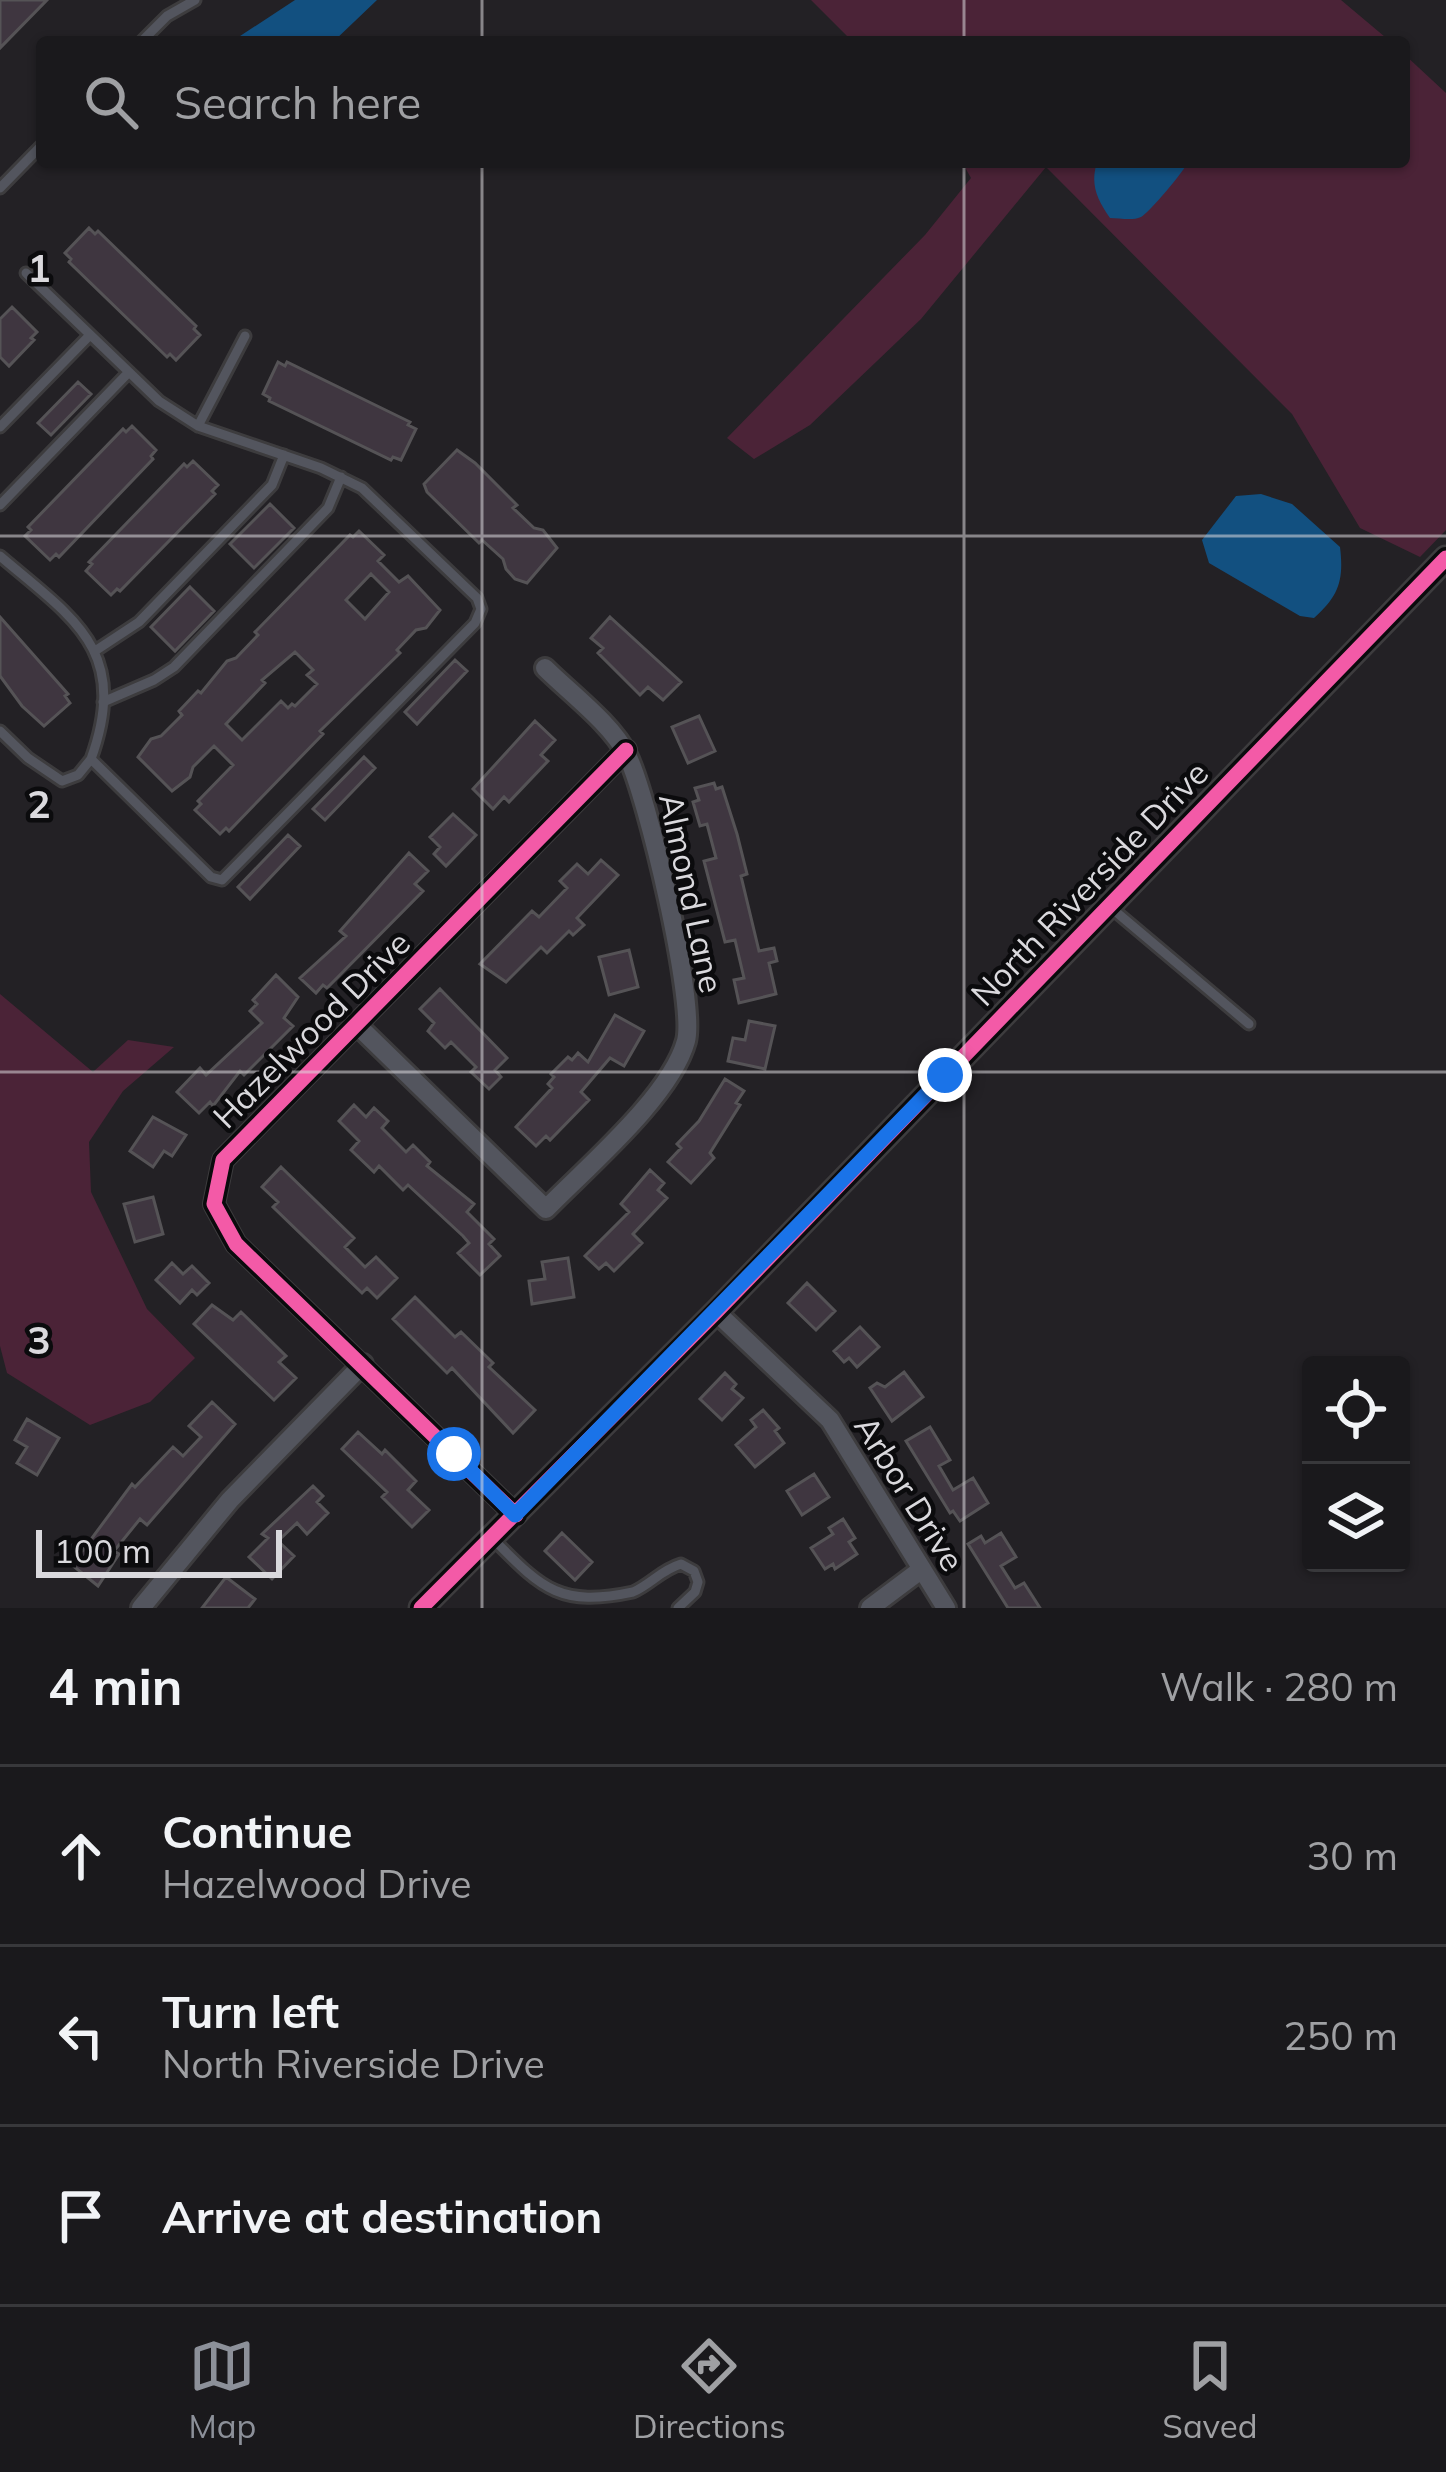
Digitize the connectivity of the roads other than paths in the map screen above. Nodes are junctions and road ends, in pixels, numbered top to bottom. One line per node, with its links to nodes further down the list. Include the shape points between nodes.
1 (195, 0): 2 (lane)
2 (147, 36)
3 (36, 151): 4 (lane)
4 (0, 188)
5 (26, 273): 6 (lane)
6 (90, 334): 8 (lane); 10 (lane)
7 (245, 335): 9 (lane)
8 (129, 372): 9 (lane); 13 (lane)
9 (198, 426): 11 (lane)
10 (0, 427)
11 (284, 455): 12 (lane); 16 (lane, via 272,484 139,622)
12 (341, 477): 18 (lane, via 328,508 174,668); 21 (lane, via 374,497 477,598 475,623 222,880)
13 (0, 505)
14 (0, 556): 16 (lane, via 82,627)
15 (1446, 558): 22 (street, North Riverside Drive)
16 (94, 651): 18 (lane)
17 (545, 668): 20 (street, Almond Lane)
18 (103, 702): 21 (lane)
19 (0, 731): 21 (lane, via 62,781)
20 (626, 750): 24 (street, Hazelwood Drive); 24 (street, Almond Lane, via 685,985 687,1039 665,1085 546,1209)
21 (91, 759)
22 (1109, 906): 23 (lane); 25 (street, North Riverside Drive)
23 (1249, 1024)
24 (357, 1025): 26 (street, Hazelwood Drive, via 223,1160 214,1204 236,1244)
25 (716, 1312): 27 (street, North Riverside Drive); 29 (street, Arbor Drive, via 830,1420)
26 (362, 1364): 27 (street, Hazelwood Drive); 30 (street, via 230,1500)
27 (515, 1515): 28 (street, North Riverside Drive)
28 (492, 1538): 31 (street, North Riverside Drive); 32 (lane, via 566,1606 624,1596 681,1564 698,1582)
29 (922, 1569): 33 (street); 34 (street, Arbor Drive)
30 (141, 1608)
31 (421, 1608)
32 (678, 1608)
33 (871, 1608)
34 (946, 1608)

